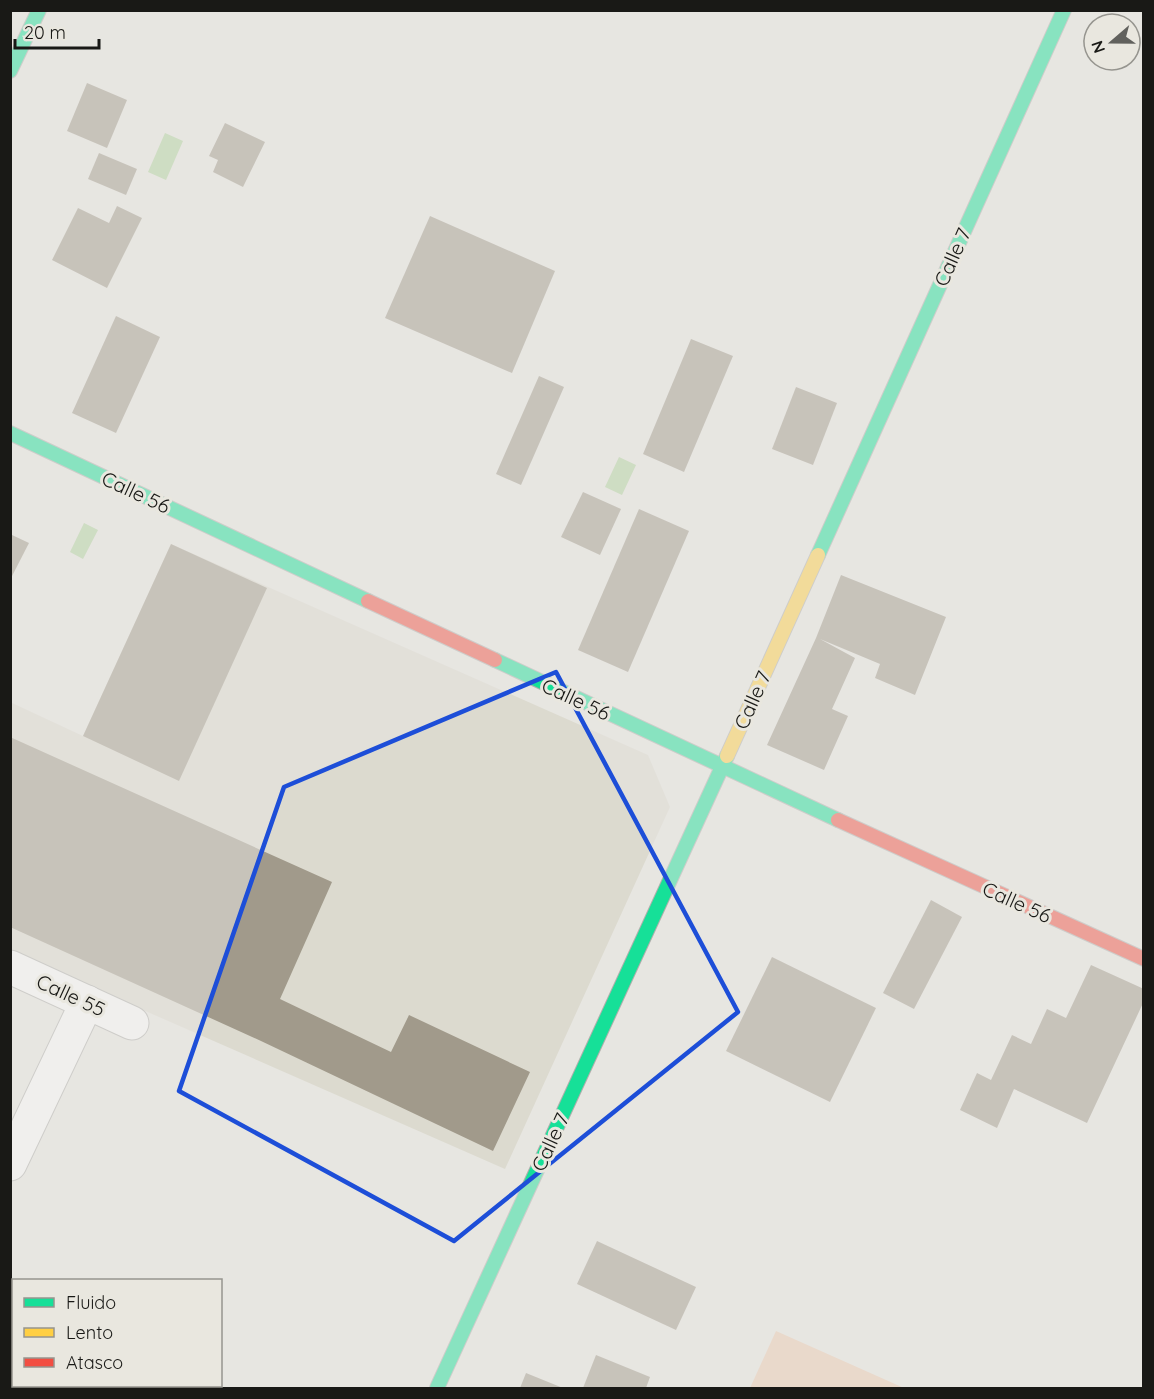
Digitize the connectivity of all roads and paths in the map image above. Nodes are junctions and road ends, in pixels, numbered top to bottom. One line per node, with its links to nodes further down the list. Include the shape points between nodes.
1 (39, 10): 3 (street)
2 (1064, 10): 5 (street, Calle 7)
3 (10, 71)
4 (10, 433): 5 (street, Calle 56)
5 (722, 768): 6 (street, Calle 56); 11 (street, Calle 7)
6 (1143, 959)
7 (10, 967): 8 (street, Calle 55)
8 (87, 1002): 9 (street, Calle 55); 10 (street)
9 (132, 1023)
10 (10, 1164)
11 (437, 1389)

